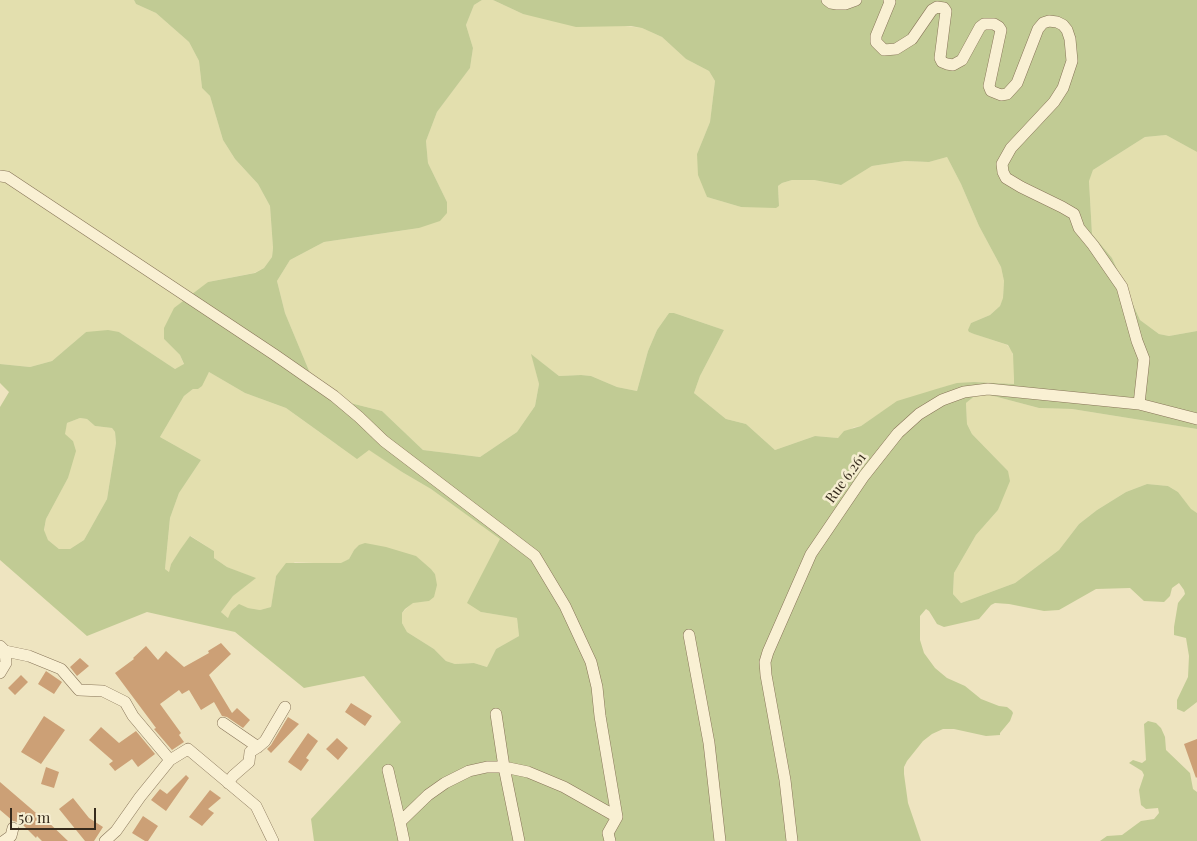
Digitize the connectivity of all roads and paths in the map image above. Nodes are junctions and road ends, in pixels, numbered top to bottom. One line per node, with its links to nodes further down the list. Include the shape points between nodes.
1 (828, 0): 2 (street, via 837,4)
2 (856, 0)
3 (889, 0): 5 (street, via 876,36 876,42 884,50 896,49 912,39 937,7 946,11 940,58 947,64 962,60 984,24 999,27 989,86 991,91 1001,95 1017,83 1043,23 1057,22 1067,30 1072,53 1063,88 1011,148 1002,164 1003,172 1006,178 1021,187 1074,214 1079,228 1122,287 1144,359)
4 (0, 176): 18 (street, via 7,177 275,354 334,396 384,441 535,556 565,606 591,662 598,687)
5 (1140, 404): 6 (street, Rue 6.261); 28 (street, Rue 6.261, via 988,389 964,392 942,400 919,414 898,433 864,476 811,554 765,662)
6 (1197, 419)
7 (689, 635): 27 (street, via 708,743)
8 (2, 648): 9 (street, via 6,663); 14 (street, via 61,670 79,690 103,691 125,702)
9 (0, 673)
10 (285, 707): 13 (street)
11 (496, 714): 15 (street)
12 (223, 723): 13 (street)
13 (258, 747): 17 (street, via 250,752 249,762)
14 (170, 760): 17 (street, via 188,749); 22 (street)
15 (504, 767): 18 (street, via 528,772 564,787); 19 (street, via 470,771 445,783); 25 (street)
16 (388, 770): 19 (street)
17 (228, 783): 23 (street, via 256,806)
18 (618, 817): 26 (street, via 608,833)
19 (400, 822): 24 (street)
20 (13, 828): 21 (street, via 11,836)
21 (4, 841)
22 (105, 841)
23 (273, 841)
24 (404, 841)
25 (519, 841)
26 (610, 841)
27 (720, 841)
28 (792, 841)

